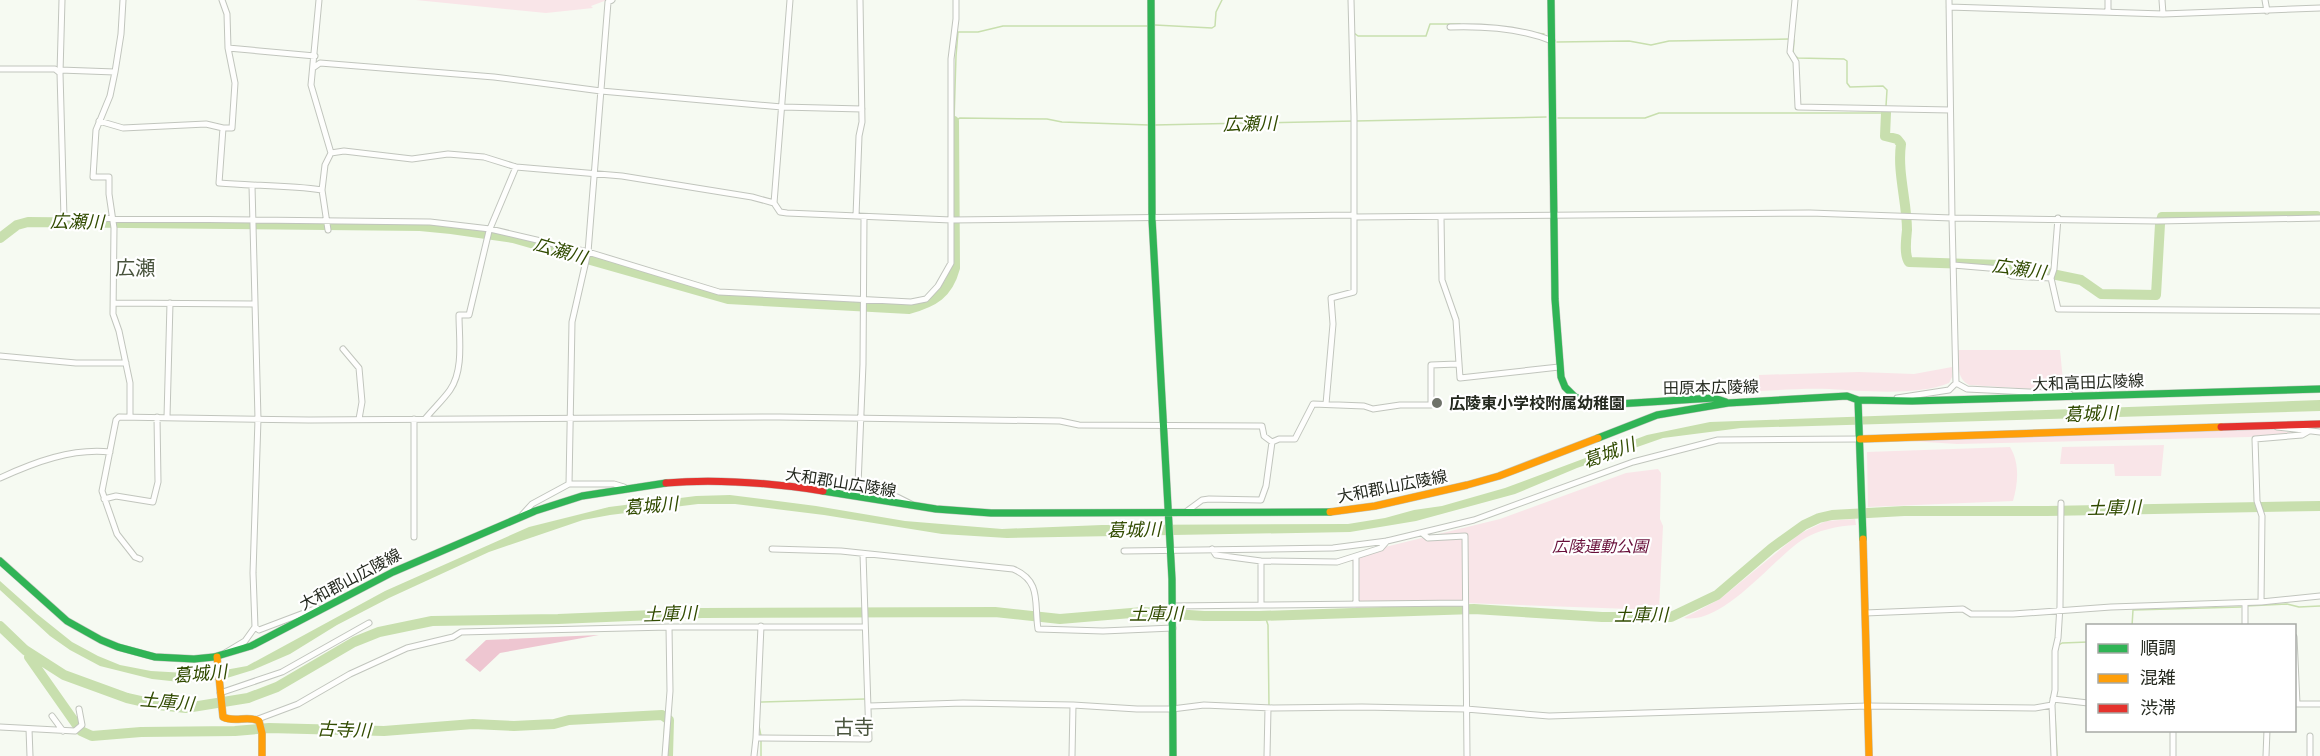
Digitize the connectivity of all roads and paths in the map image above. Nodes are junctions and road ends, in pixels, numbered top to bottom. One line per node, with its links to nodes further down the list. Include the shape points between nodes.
1 (62, 0): 27 (street)
2 (123, 0): 28 (street)
3 (222, 0): 23 (street, via 227,14)
4 (319, 0): 24 (street)
5 (612, 0): 29 (street, via 608,2)
6 (790, 0): 30 (street)
7 (860, 0): 31 (street)
8 (956, 0): 51 (street, via 951,59)
9 (1151, 0): 50 (main road)
10 (1351, 0): 42 (street)
11 (1551, 0): 22 (main road, 田原本広陵線)
12 (1795, 0): 32 (street, via 1790,52 1796,62 1798,108)
13 (2108, 0): 19 (street)
14 (2162, 0): 20 (street)
15 (2265, 0): 18 (street)
16 (1949, 3): 19 (street); 32 (street)
17 (2320, 8): 18 (street)
18 (2267, 11): 20 (street)
19 (2108, 12): 20 (street)
20 (2163, 14)
21 (1450, 27): 22 (street, via 1506,29)
22 (1551, 41): 45 (main road, 田原本広陵線)
23 (228, 48): 24 (street); 34 (street, via 235,83 233,120 232,128)
24 (315, 56): 25 (street)
25 (313, 68): 29 (street, via 320,63 494,77); 35 (street, via 311,85)
26 (0, 69): 27 (street)
27 (60, 71): 28 (street); 49 (street, via 63,218)
28 (115, 72): 33 (street)
29 (601, 91): 30 (street); 37 (street)
30 (782, 107): 31 (street); 40 (street)
31 (862, 109): 41 (street)
32 (1950, 110): 46 (street)
33 (99, 121): 34 (street, via 123,128 206,124); 49 (street, via 93,177 109,177)
34 (223, 128): 38 (street, via 219,183)
35 (331, 153): 36 (street, via 412,159 448,154 484,157); 39 (street)
36 (516, 167): 37 (street); 55 (street)
37 (593, 173): 40 (street); 56 (street)
38 (252, 186): 39 (street, via 289,185); 53 (street)
39 (322, 190): 52 (street)
40 (774, 203): 41 (street, via 780,212)
41 (856, 216): 43 (street)
42 (1354, 216): 44 (street); 50 (street); 75 (street, via 1354,292 1331,298 1333,324)
43 (864, 217): 51 (street); 59 (street)
44 (1441, 217): 45 (street); 67 (street, via 1442,280 1456,320)
45 (1553, 217): 46 (street, via 1810,213); 68 (main road, 田原本広陵線)
46 (1952, 218): 47 (street); 57 (street)
47 (2058, 218): 48 (street); 58 (street)
48 (2320, 218)
49 (113, 219): 53 (street); 60 (street)
50 (1152, 219): 51 (street); 87 (main road)
51 (954, 220): 59 (street, via 951,263 926,299)
52 (328, 222): 53 (street); 54 (street); 55 (street, via 430,222)
53 (252, 224): 62 (street)
54 (328, 230)
55 (489, 232): 56 (street); 83 (street, via 469,315 459,315 459,366 454,381)
56 (588, 253): 59 (street, via 719,292); 79 (street, via 572,322)
57 (1953, 265): 58 (street, via 2001,269 2012,276); 69 (street)
58 (2052, 278): 63 (street, via 2058,309)
59 (863, 300): 84 (street)
60 (114, 303): 61 (street); 66 (street, via 113,314)
61 (170, 303): 62 (street); 78 (street)
62 (254, 304): 80 (street)
63 (2320, 311)
64 (343, 349): 81 (street, via 359,368)
65 (0, 356): 66 (street)
66 (126, 363): 76 (street)
67 (1457, 364): 68 (street, via 1460,378); 75 (street, via 1431,365 1431,405 1373,409)
68 (1559, 367): 73 (main road, 田原本広陵線, via 1565,387 1587,403 1714,398)
69 (1956, 383): 71 (street, via 1967,389); 72 (street, via 1949,390)
70 (2320, 389): 71 (main road, 大和高田広陵線)
71 (2083, 396): 72 (main road, 大和高田広陵線)
72 (1889, 399): 74 (main road, 大和高田広陵線)
73 (1728, 403): 74 (main road, 田原本広陵線, via 1836,395); 101 (main road, 大和郡山広陵線, via 1657,415 1499,476 1375,506 1333,512)
74 (1858, 403): 90 (main road)
75 (1326, 404): 91 (street, via 1311,406 1295,439)
76 (130, 416): 77 (street); 92 (street, via 116,420)
77 (157, 417): 78 (street); 98 (street, via 158,482 153,502 116,496)
78 (166, 417): 80 (street)
79 (570, 418): 83 (street); 84 (street); 94 (street)
80 (258, 419): 81 (street); 130 (street)
81 (359, 419): 82 (street)
82 (414, 419): 83 (street); 105 (street)
83 (425, 419)
84 (860, 419): 87 (street, via 1060,421); 95 (street)
85 (2320, 424): 86 (main road)
86 (2270, 425): 88 (street); 90 (main road)
87 (1162, 427): 91 (street, via 1262,426 1264,436); 102 (main road)
88 (2309, 431): 89 (street); 117 (street, via 2254,439 2257,501 2262,516)
89 (2320, 432)
90 (1861, 436): 104 (street, via 1718,440 1633,462 1498,512); 125 (main road)
91 (1272, 442): 101 (street, via 1261,500 1202,500)
92 (111, 452): 93 (street, via 76,452); 98 (street, via 103,479)
93 (0, 478)
94 (568, 484): 97 (street, via 614,484); 103 (street, via 532,504)
95 (858, 485): 96 (street); 100 (street)
96 (794, 488): 97 (main road, 大和郡山広陵線, via 722,481); 100 (main road, 大和郡山広陵線)
97 (631, 489): 103 (main road, 大和郡山広陵線, via 565,500)
98 (104, 499): 113 (street, via 117,534)
99 (2061, 503): 124 (street)
100 (916, 507): 102 (main road, 大和郡山広陵線, via 998,513)
101 (1186, 511): 102 (main road, 大和郡山広陵線)
102 (1169, 512): 110 (main road)
103 (521, 516): 120 (main road, 大和郡山広陵線, via 413,561)
104 (1422, 533): 106 (street); 118 (street, via 1428,538 1466,536)
105 (414, 537)
106 (1388, 541): 108 (street, via 1334,548); 112 (street, via 1381,548)
107 (772, 549): 111 (street)
108 (1212, 549): 110 (street); 115 (street, via 1216,555)
109 (1124, 551): 110 (street)
110 (1171, 551): 123 (main road)
111 (863, 554): 127 (street); 132 (street, via 1013,569 1025,574 1034,587 1038,629)
112 (1356, 556): 115 (street, via 1337,562); 121 (street)
113 (140, 559)
114 (0, 561): 133 (main road, 大和郡山広陵線, via 70,623 111,646 154,657)
115 (1261, 561): 122 (street)
116 (2320, 596): 117 (street)
117 (2261, 602): 119 (street)
118 (1465, 603): 121 (street); 145 (street)
119 (2245, 603): 124 (street); 128 (street)
120 (329, 604): 130 (street, via 259,630); 133 (main road, 大和郡山広陵線, via 260,643)
121 (1356, 604): 122 (street)
122 (1261, 605): 123 (street)
123 (1173, 606): 132 (main road)
124 (2060, 610): 125 (street); 135 (street)
125 (1865, 613): 141 (main road)
126 (369, 623): 134 (street, via 282,672)
127 (865, 624): 129 (street); 140 (street)
128 (2246, 624)
129 (760, 626): 131 (street); 154 (street)
130 (255, 627): 133 (street, via 245,641)
131 (669, 627): 147 (street, via 461,632 407,648 298,704); 157 (street)
132 (1173, 628): 144 (main road)
133 (217, 657): 134 (main road)
134 (220, 693): 147 (main road, via 221,712 228,721)
135 (2055, 702): 136 (street); 141 (street, via 2036,708); 164 (street)
136 (2086, 703)
137 (2296, 704): 138 (street)
138 (2320, 704)
139 (1073, 705): 140 (street); 144 (street); 159 (street)
140 (868, 706): 154 (street, via 869,739)
141 (1868, 706): 145 (street, via 1549,716); 163 (main road)
142 (1270, 708): 144 (street, via 1204,705); 145 (street); 161 (street)
143 (79, 709): 150 (street, via 82,725 75,731)
144 (1173, 709): 160 (main road)
145 (1466, 709): 162 (street)
146 (52, 716): 150 (street)
147 (258, 719): 156 (main road)
148 (0, 727): 149 (street)
149 (29, 729): 150 (street); 155 (street)
150 (63, 731)
151 (2173, 732): 165 (street)
152 (2267, 732): 166 (street)
153 (2310, 736): 167 (street)
154 (756, 738): 158 (street)
155 (30, 756)
156 (262, 756)
157 (665, 756)
158 (754, 756)
159 (1072, 756)
160 (1173, 756)
161 (1267, 756)
162 (1467, 756)
163 (1869, 756)
164 (2054, 756)
165 (2174, 756)
166 (2266, 756)
167 (2310, 756)

